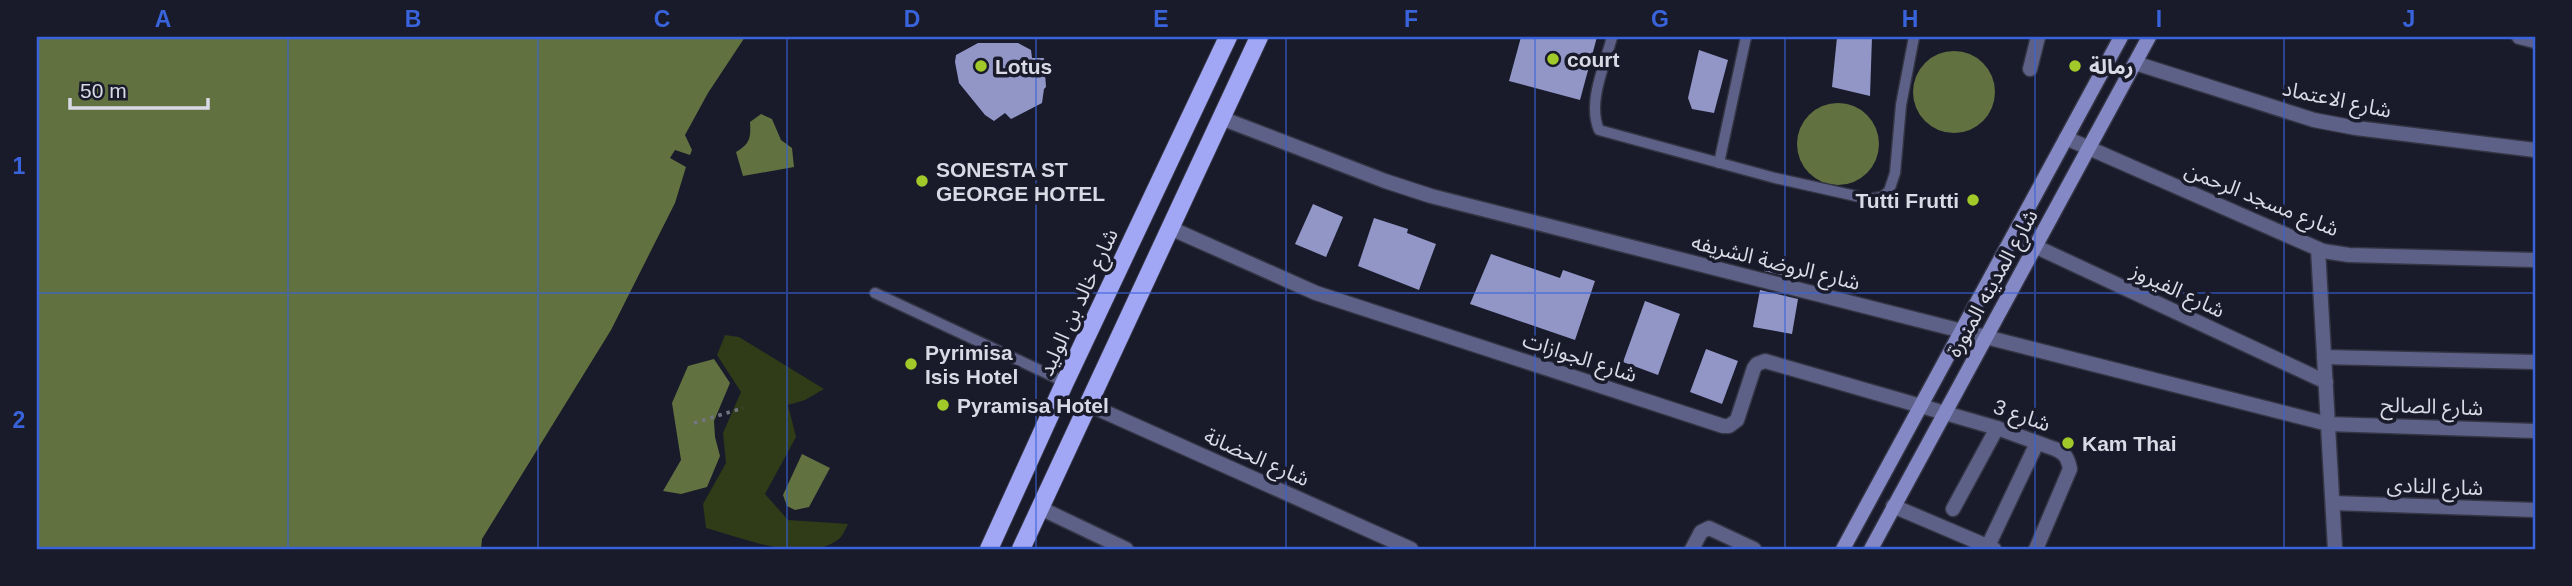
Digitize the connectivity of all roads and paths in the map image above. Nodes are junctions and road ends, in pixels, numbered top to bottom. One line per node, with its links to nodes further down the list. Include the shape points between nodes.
1 (1228, 37): 28 (main road, شارع خالد بن الوليد)
2 (1259, 37): 13 (main road)
3 (1612, 37): 17 (lane, via 1594,107 1599,130)
4 (1746, 37): 17 (lane)
5 (1914, 37): 17 (lane, via 1904,82 1895,173 1882,197 1869,199)
6 (2038, 37): 12 (street)
7 (2121, 37): 14 (main road, شارع المدينه المنورة)
8 (2149, 37): 11 (main road, شارع المدينه المنورة)
9 (2519, 37): 10 (street)
10 (2535, 41)
11 (2135, 63): 15 (main road, شارع المدينه المنورة); 16 (street, شارع الاعتماد, via 2335,124)
12 (2030, 69)
13 (1221, 118): 18 (main road); 24 (street, شارع الروضة الشريفه, via 1431,196)
14 (2066, 138): 15 (street, شارع مسجد الرحمن); 19 (main road, شارع المدينه المنورة)
15 (2089, 148): 20 (main road, شارع المدينه المنورة); 21 (street, شارع مسجد الرحمن)
16 (2535, 150)
17 (1719, 163)
18 (1170, 228): 30 (main road); 31 (street, شارع الجوازات, via 1316,293 1723,426 1737,420 1754,368 1766,361)
19 (2013, 236): 20 (street, شارع الفيروز); 24 (main road, شارع المدينه المنورة)
20 (2036, 247): 25 (main road, شارع المدينه المنورة); 29 (street, شارع الفيروز)
21 (2318, 249): 22 (street, شارع مسجد الرحمن); 26 (street)
22 (2535, 260)
23 (875, 293): 28 (lane)
24 (1963, 331): 25 (street, شارع الروضة الشريفه); 31 (main road, شارع المدينه المنورة)
25 (1986, 337): 33 (main road, شارع المدينه المنورة); 35 (street, شارع الروضة الشريفه)
26 (2324, 357): 27 (street); 29 (street)
27 (2535, 362)
28 (1065, 382): 45 (main road, شارع خالد بن الوليد)
29 (2326, 382): 35 (street)
30 (1087, 404): 41 (main road); 48 (street, شارع الحضانة)
31 (1921, 407): 33 (street, شارع الجوازات); 51 (main road, شارع المدينه المنورة)
32 (743, 408): 34 (path)
33 (1946, 414): 36 (street, شارع 3); 40 (main road, شارع المدينه المنورة)
34 (694, 423)
35 (2328, 424): 37 (street, شارع الصالح); 39 (street)
36 (1997, 428): 38 (street, شارع 3); 42 (street)
37 (2535, 431)
38 (2038, 443): 44 (street); 53 (street, شارع 3, via 2063,453 2070,469)
39 (2333, 503): 43 (street, شارع النادى); 54 (street)
40 (1894, 506): 44 (street); 52 (main road, شارع المدينه المنورة)
41 (1040, 508): 46 (main road); 47 (street)
42 (1953, 509)
43 (2535, 510)
44 (1992, 548)
45 (989, 549)
46 (1021, 549)
47 (1126, 549)
48 (1410, 549)
49 (1692, 549): 50 (street, via 1701,532 1709,528)
50 (1754, 549)
51 (1843, 549)
52 (1871, 549)
53 (2036, 549)
54 (2335, 549)

